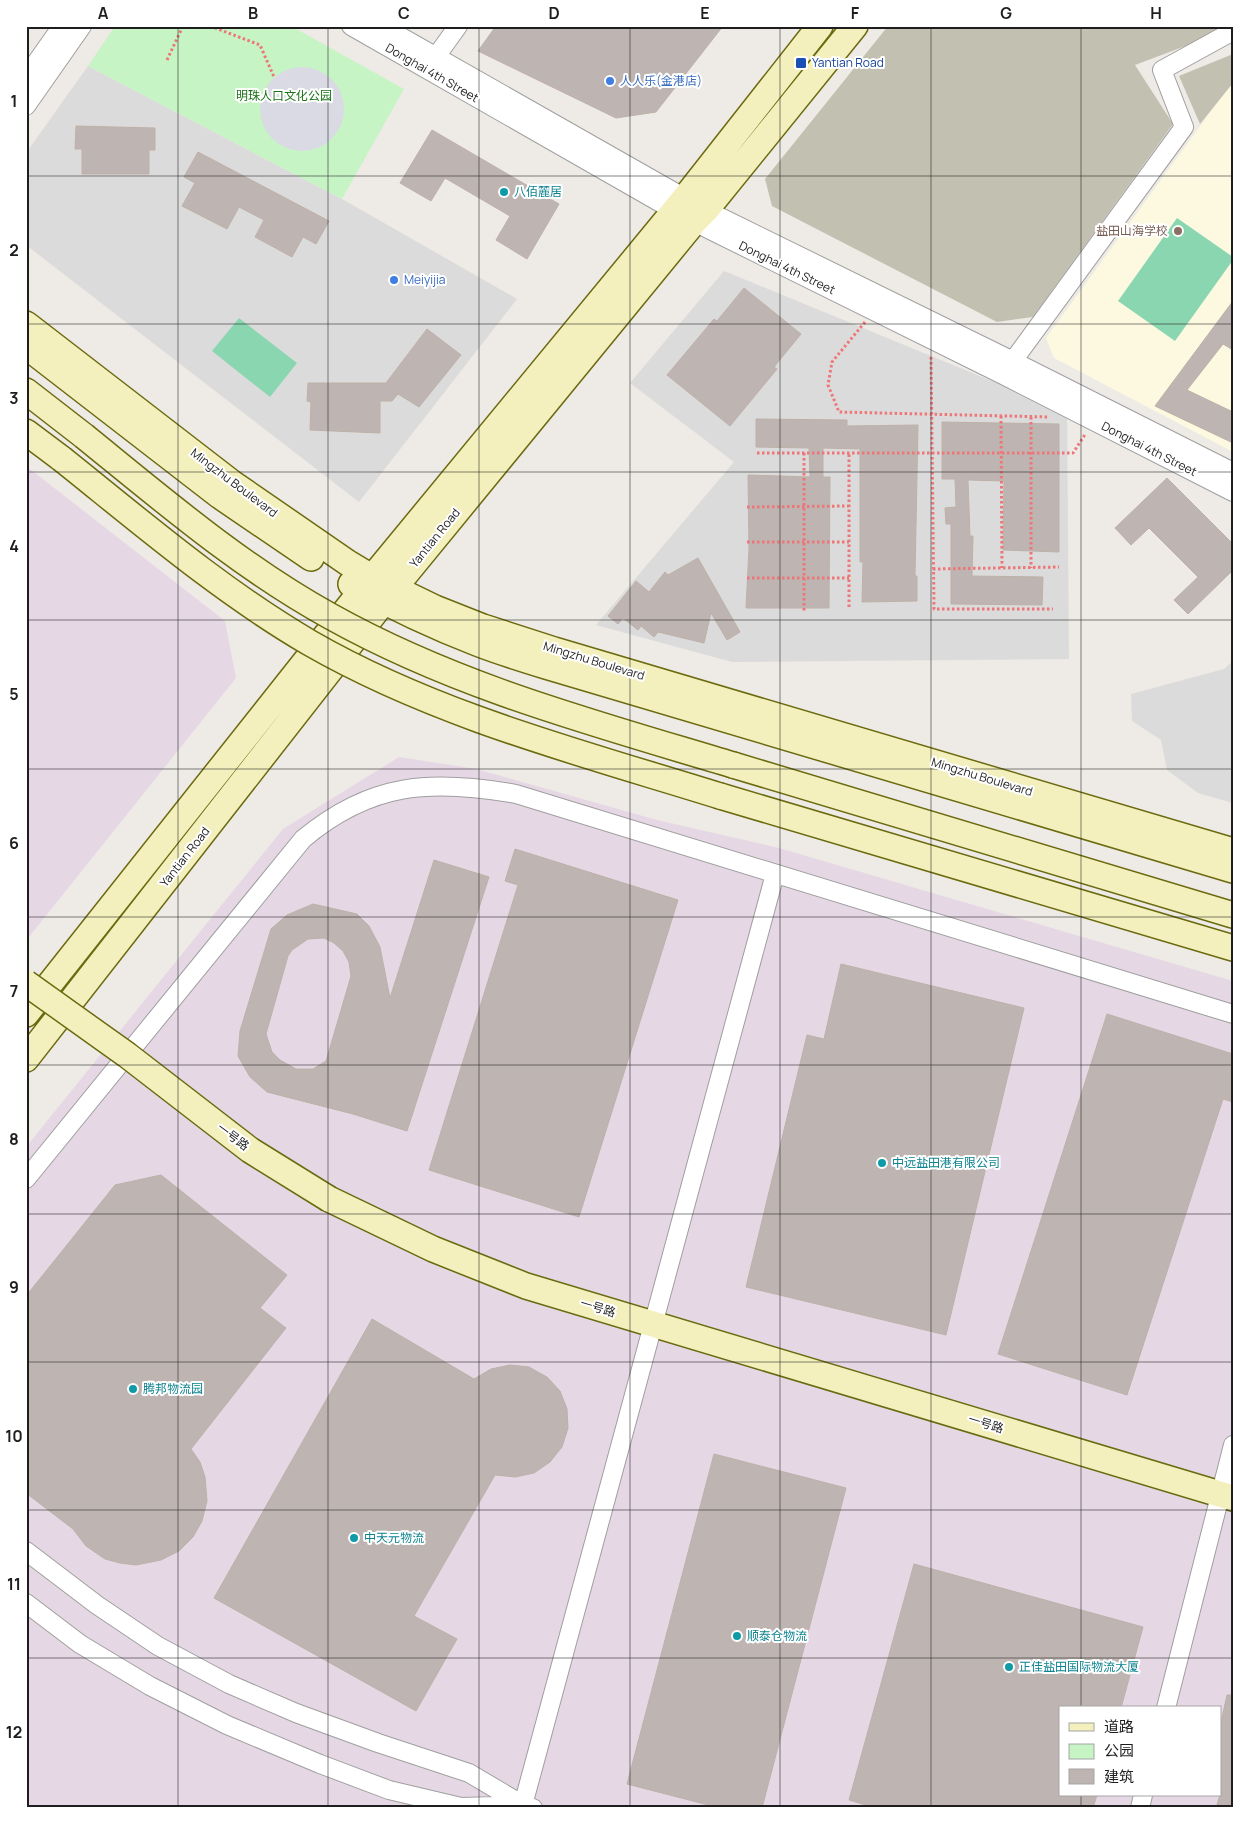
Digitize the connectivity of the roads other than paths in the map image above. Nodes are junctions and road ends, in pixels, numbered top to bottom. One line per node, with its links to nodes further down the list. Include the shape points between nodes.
1 (62, 26): 10 (street)
2 (82, 26): 11 (street)
3 (351, 26): 9 (street, Donghai 4th Street)
4 (382, 26): 9 (street, Donghai 4th Street)
5 (458, 26): 9 (street)
6 (820, 26): 12 (street, Yantian Road)
7 (855, 26): 12 (street, Yantian Road)
8 (1233, 31): 15 (street, via 1162,70 1184,127)
9 (432, 63): 12 (street, Donghai 4th Street)
10 (26, 77)
11 (26, 106)
12 (689, 210): 15 (street, Donghai 4th Street); 20 (street, Yantian Road)
13 (26, 324): 20 (street, Mingzhu Boulevard)
14 (26, 346): 20 (street, Mingzhu Boulevard, via 280,539 338,577)
15 (1008, 368): 18 (street, Donghai 4th Street); 19 (street, Donghai 4th Street)
16 (26, 392): 24 (street, bridge, via 255,569 329,616 443,671 501,694)
17 (26, 432): 25 (street, bridge, via 255,609 311,644 428,700 720,796)
18 (1233, 472)
19 (1233, 492)
20 (378, 589): 21 (street, Mingzhu Boulevard, via 554,650); 22 (street, Mingzhu Boulevard, via 477,643 546,666); 27 (street, Yantian Road); 30 (street, Yantian Road)
21 (1233, 851)
22 (1233, 870)
23 (775, 874): 28 (street); 29 (street, via 516,794 451,786 415,787 383,794 324,821 303,839); 32 (street)
24 (1233, 915)
25 (1233, 948)
26 (26, 984): 29 (street, 一号路, bridge)
27 (26, 1014)
28 (1233, 1014)
29 (127, 1055): 31 (street); 32 (street, 一号路, bridge, via 250,1150 329,1199 433,1250 517,1282)
30 (26, 1059)
31 (26, 1179)
32 (653, 1325): 34 (street, 一号路); 38 (street)
33 (1233, 1445): 34 (street)
34 (1227, 1496): 37 (street)
35 (26, 1551): 38 (street, via 158,1646 229,1684 305,1716 469,1773)
36 (26, 1604): 38 (street, via 80,1644 150,1686 227,1725 320,1764 389,1790 461,1807)
37 (1167, 1706)
38 (528, 1806)

